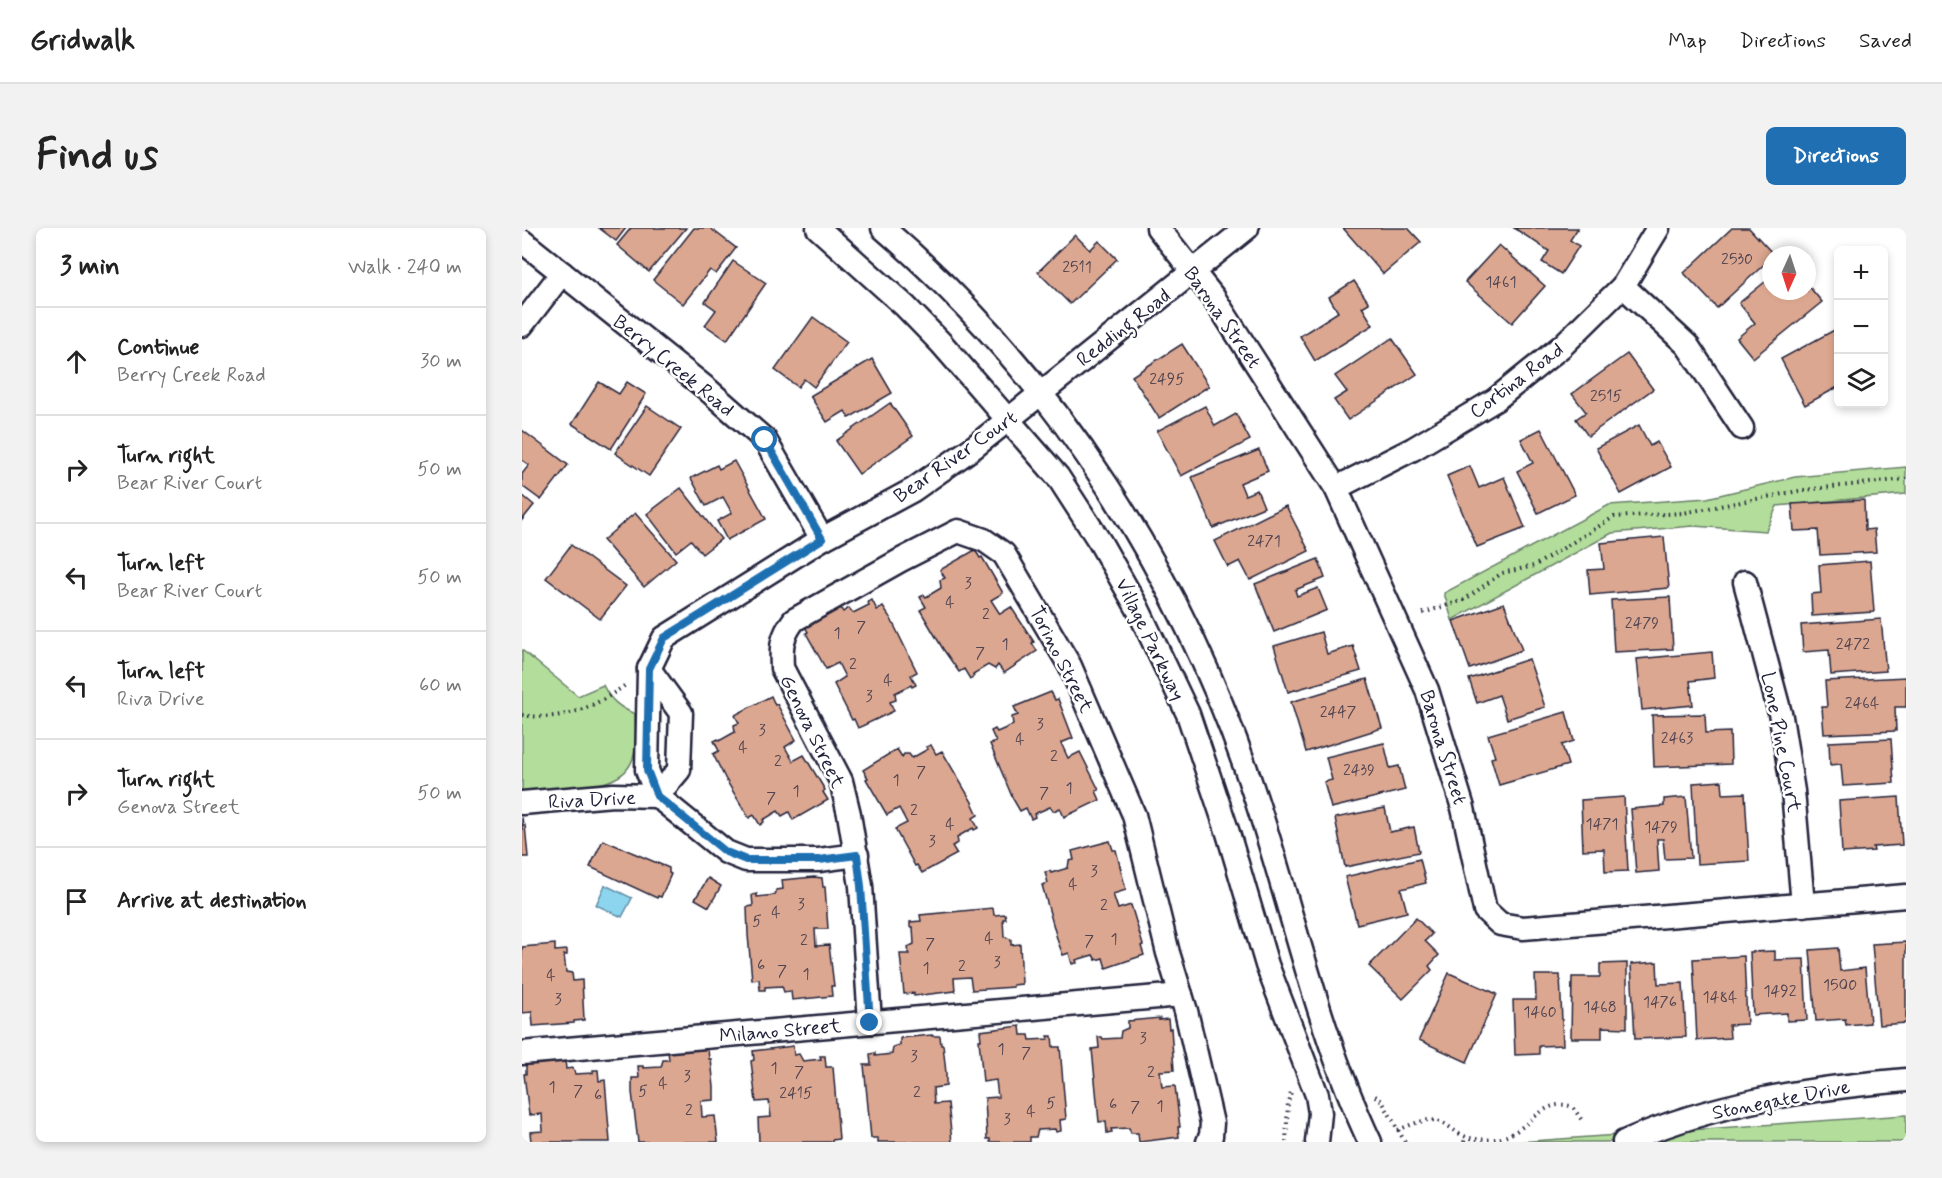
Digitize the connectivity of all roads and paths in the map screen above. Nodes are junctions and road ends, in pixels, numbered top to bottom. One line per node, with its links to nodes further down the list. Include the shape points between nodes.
1 (818, 228): 12 (street, Village Parkway, via 905,306)
2 (883, 228): 11 (street, Village Parkway, via 946,286 1002,346)
3 (1158, 228): 7 (street, Barona Street)
4 (1247, 228): 7 (street, Redding Road)
5 (1658, 228): 9 (street, Cortina Road)
6 (522, 241): 8 (street, Berry Creek Road)
7 (1192, 271): 11 (street, Redding Road); 15 (street, Barona Street, via 1214,298)
8 (562, 273): 10 (street); 16 (street, Berry Creek Road, via 765,440)
9 (1623, 286): 13 (street, via 1687,345); 15 (street, Cortina Road, via 1562,346 1496,400)
10 (522, 325)
11 (1033, 399): 12 (street, Bear River Court); 39 (street, Village Parkway, via 1064,423 1112,492 1190,631 1224,708 1255,795 1331,1044)
12 (1010, 420): 16 (street, Bear River Court, via 913,490); 38 (street, Village Parkway, via 1058,477 1100,542 1188,714 1267,965 1317,1095)
13 (1742, 428)
14 (1906, 479): 18 (path, via 1804,490 1683,513 1614,518 1534,566 1502,573 1464,600)
15 (1336, 488): 26 (street, Barona Street, via 1427,690 1463,808 1485,910 1500,924 1523,928)
16 (822, 539): 20 (street, Bear River Court, via 664,638)
17 (1745, 582): 26 (street, Lone Pine Court, via 1781,717 1793,791)
18 (1423, 613)
19 (794, 620): 24 (street, Genova Street, via 784,633 782,668 841,781); 27 (street, Torino Street, via 958,531 984,540 1004,554 1070,666 1134,815)
20 (649, 669): 21 (path, via 608,698 573,713); 22 (street, Bear River Court, via 647,770); 22 (street, via 681,713 679,770)
21 (522, 715)
22 (657, 796): 23 (street, Riva Drive, via 613,795); 24 (street, Riva Drive, via 726,852 746,860 819,860)
23 (522, 803)
24 (857, 855): 28 (street, Genova Street)
25 (1906, 896): 26 (street, Barona Street)
26 (1803, 905)
27 (1181, 996): 28 (street, Milano Street); 36 (street, via 1212,1123)
28 (870, 1023): 29 (street, Milano Street)
29 (522, 1053)
30 (1906, 1080): 42 (street, Stonegate Drive, via 1771,1097 1682,1120)
31 (1291, 1083): 37 (path)
32 (1371, 1093): 34 (path, via 1382,1101)
33 (1583, 1122): 35 (path, via 1574,1107 1558,1104 1504,1137)
34 (1398, 1130): 35 (path, via 1436,1121); 40 (path)
35 (1465, 1136): 41 (path)
36 (1208, 1142)
37 (1286, 1142)
38 (1317, 1142)
39 (1370, 1142)
40 (1405, 1142)
41 (1464, 1142)
42 (1624, 1142)

